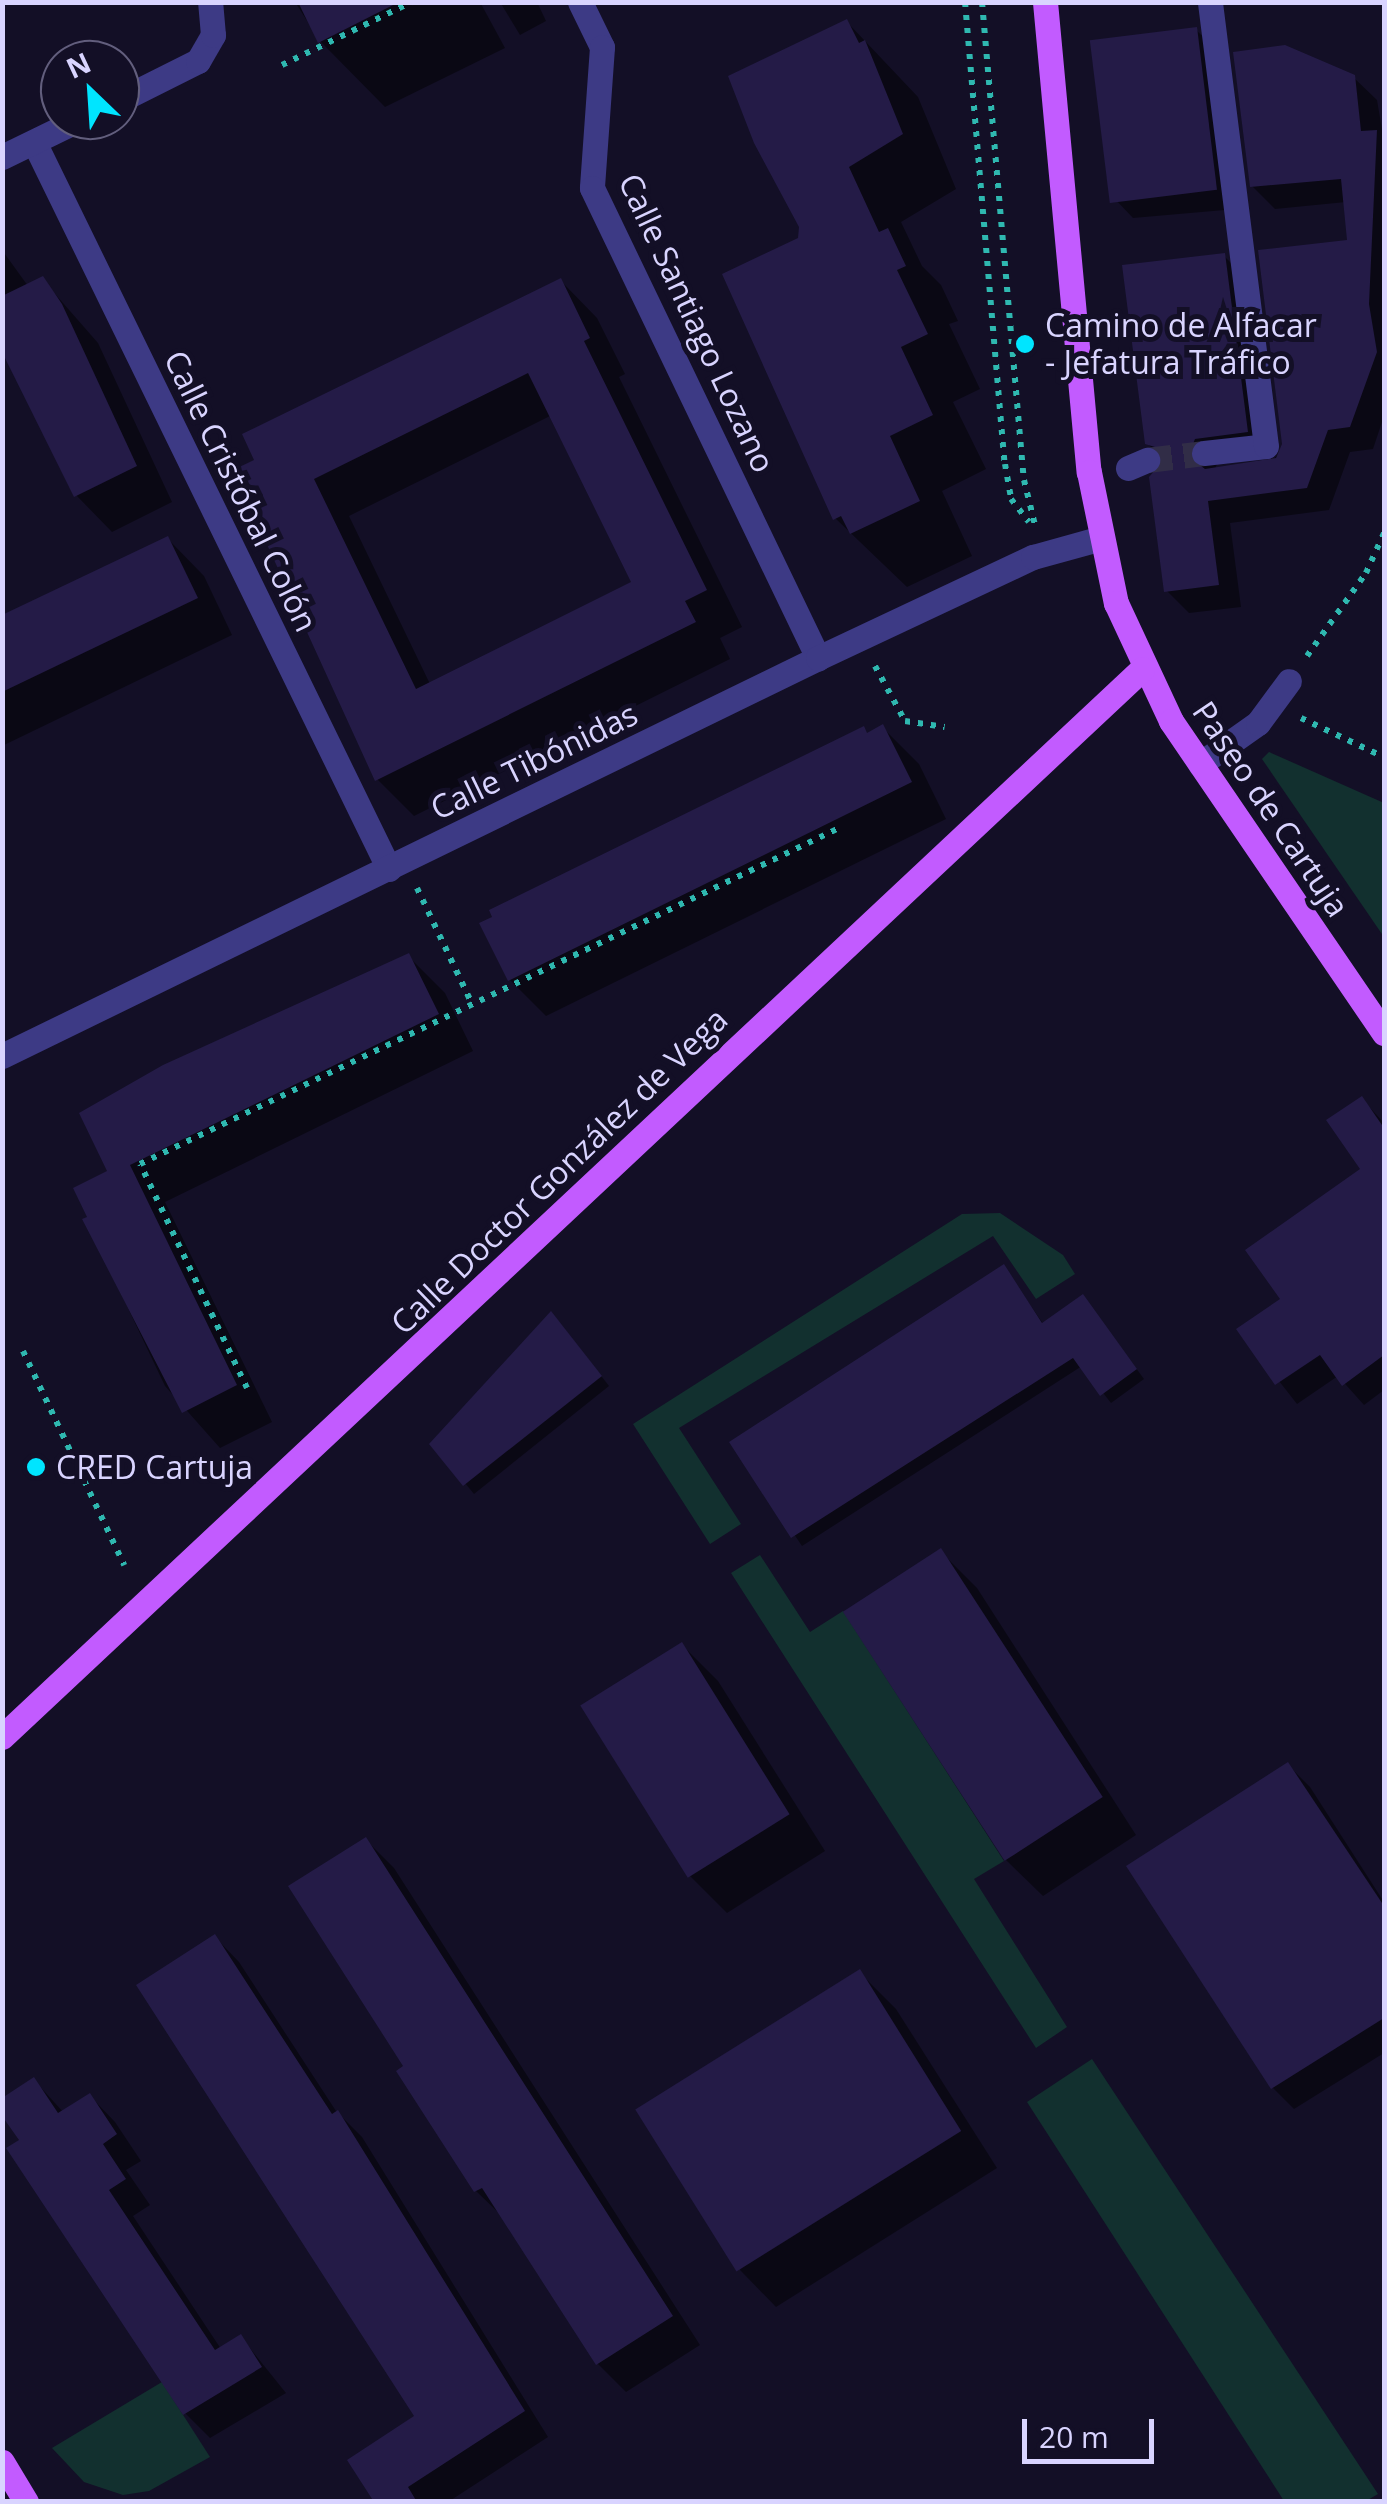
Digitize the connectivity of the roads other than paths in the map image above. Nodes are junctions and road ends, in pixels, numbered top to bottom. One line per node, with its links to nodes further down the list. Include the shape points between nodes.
1 (210, 2): 5 (street, via 213,35 198,61)
2 (580, 2): 11 (street, Calle Santiago Lozano, via 602,47 592,188)
3 (1046, 2): 10 (main road, Paseo de Cartuja)
4 (1212, 12): 9 (street, via 1266,446)
5 (140, 90)
6 (40, 139): 7 (street)
7 (34, 142): 8 (street); 15 (street, Calle Cristóbal Colón)
8 (2, 158)
9 (1204, 453)
10 (1098, 539): 11 (street, Calle Tibónidas, via 1032,557); 12 (main road, Paseo de Cartuja)
11 (818, 658): 15 (street, Calle Tibónidas)
12 (1142, 668): 14 (main road, Paseo de Cartuja); 18 (main road, Calle Doctor González de Vega)
13 (1289, 681): 14 (street, via 1258,724)
14 (1200, 764): 16 (main road, Paseo de Cartuja)
15 (388, 869): 17 (street, Calle Tibónidas)
16 (1384, 1033)
17 (2, 1056)
18 (13, 1730): 19 (main road, Calle Doctor González de Vega)
19 (2, 1752)
20 (2, 2462): 21 (main road)
21 (26, 2502)

